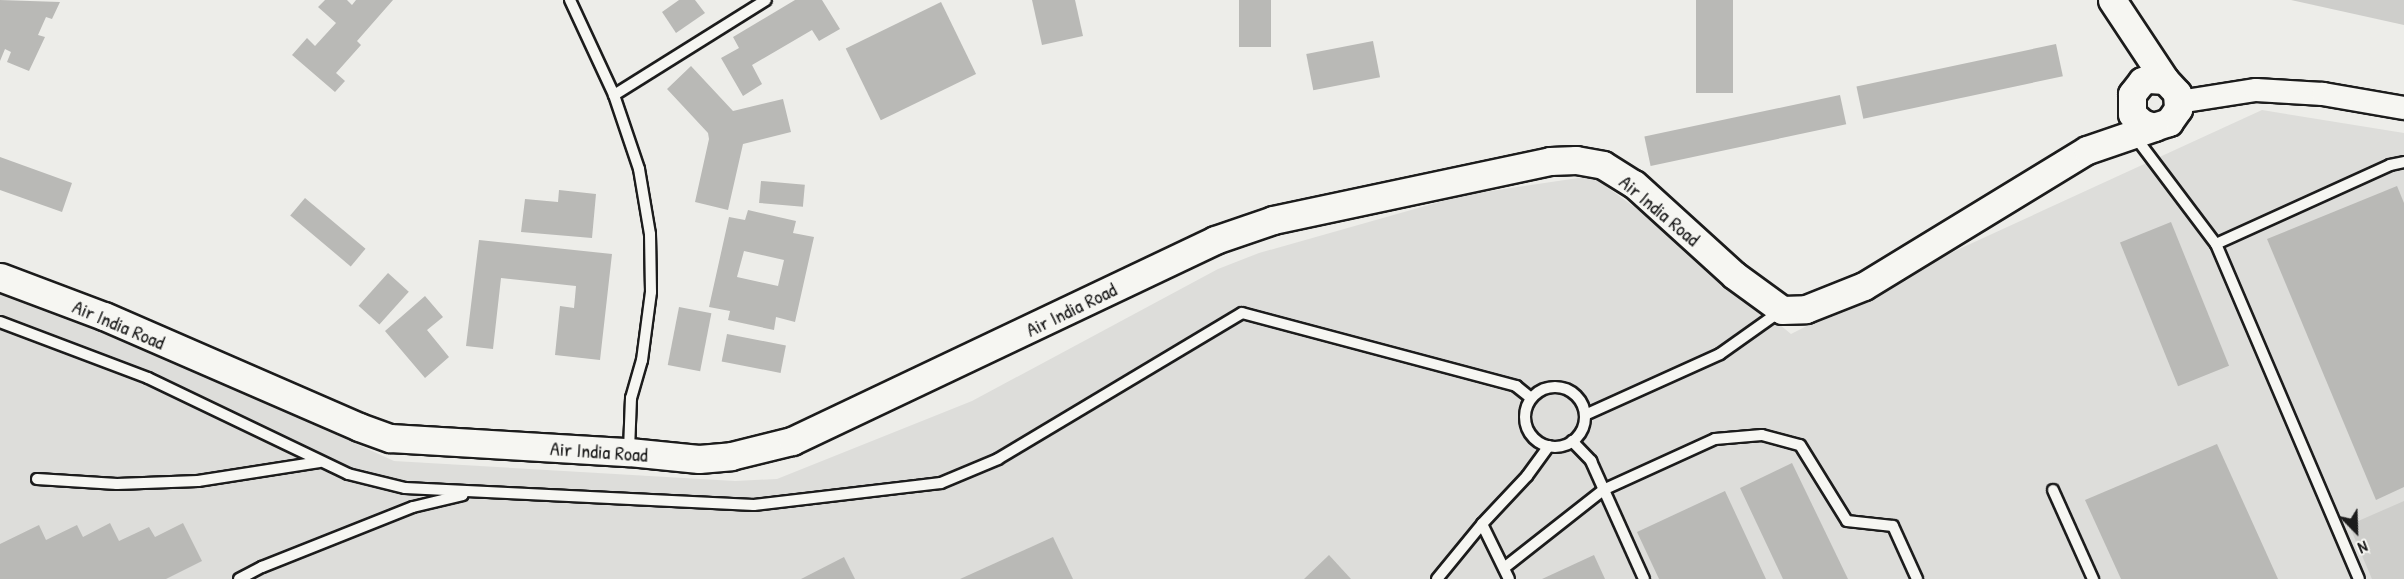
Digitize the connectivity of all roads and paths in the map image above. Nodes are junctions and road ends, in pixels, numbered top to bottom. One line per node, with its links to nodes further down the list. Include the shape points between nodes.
1 (570, 0): 6 (lane)
2 (766, 0): 6 (lane)
3 (2114, 3): 4 (street); 5 (street)
4 (2134, 90): 5 (street, via 2150,79); 8 (street, via 2132,114); 9 (street)
5 (2172, 91): 7 (street, via 2323,94); 8 (street, via 2174,116 2169,122)
6 (614, 95): 19 (lane, via 639,169 650,234 651,292 642,360 631,398)
7 (2404, 108)
8 (2144, 130): 9 (street); 11 (lane)
9 (2087, 150): 13 (street, via 1864,286 1806,309)
10 (2404, 162): 11 (lane)
11 (2216, 244): 33 (lane)
12 (0, 277): 19 (street, Air India Road, via 104,316 390,438)
13 (1782, 310): 16 (lane, via 1720,354); 19 (street, Air India Road, via 1734,275 1634,184 1603,165 1550,161 1273,220 1215,240 792,441 731,456 699,459)
14 (0, 321): 20 (lane, via 148,378)
15 (1531, 398): 16 (lane, via 1549,387 1565,388 1582,404); 18 (lane, via 1526,408 1526,427 1537,441); 24 (lane, via 1516,386 1242,313 998,459 941,483 754,504)
16 (1585, 415): 17 (lane, via 1581,432)
17 (1572, 441): 18 (lane); 22 (lane, via 1591,461)
18 (1549, 446): 25 (lane)
19 (629, 452)
20 (320, 462): 21 (lane, via 198,481 117,484); 24 (lane, via 348,474 405,488)
21 (37, 480)
22 (1603, 490): 26 (lane); 30 (lane); 31 (lane, via 1715,439 1762,435 1800,445 1847,521 1893,526)
23 (2053, 490): 32 (lane)
24 (478, 492): 27 (lane, via 413,507)
25 (1482, 524): 26 (lane); 28 (lane)
26 (1504, 568): 29 (lane)
27 (239, 579)
28 (1437, 579)
29 (1509, 579)
30 (1644, 579)
31 (1917, 579)
32 (2093, 579)
33 (2359, 579)

